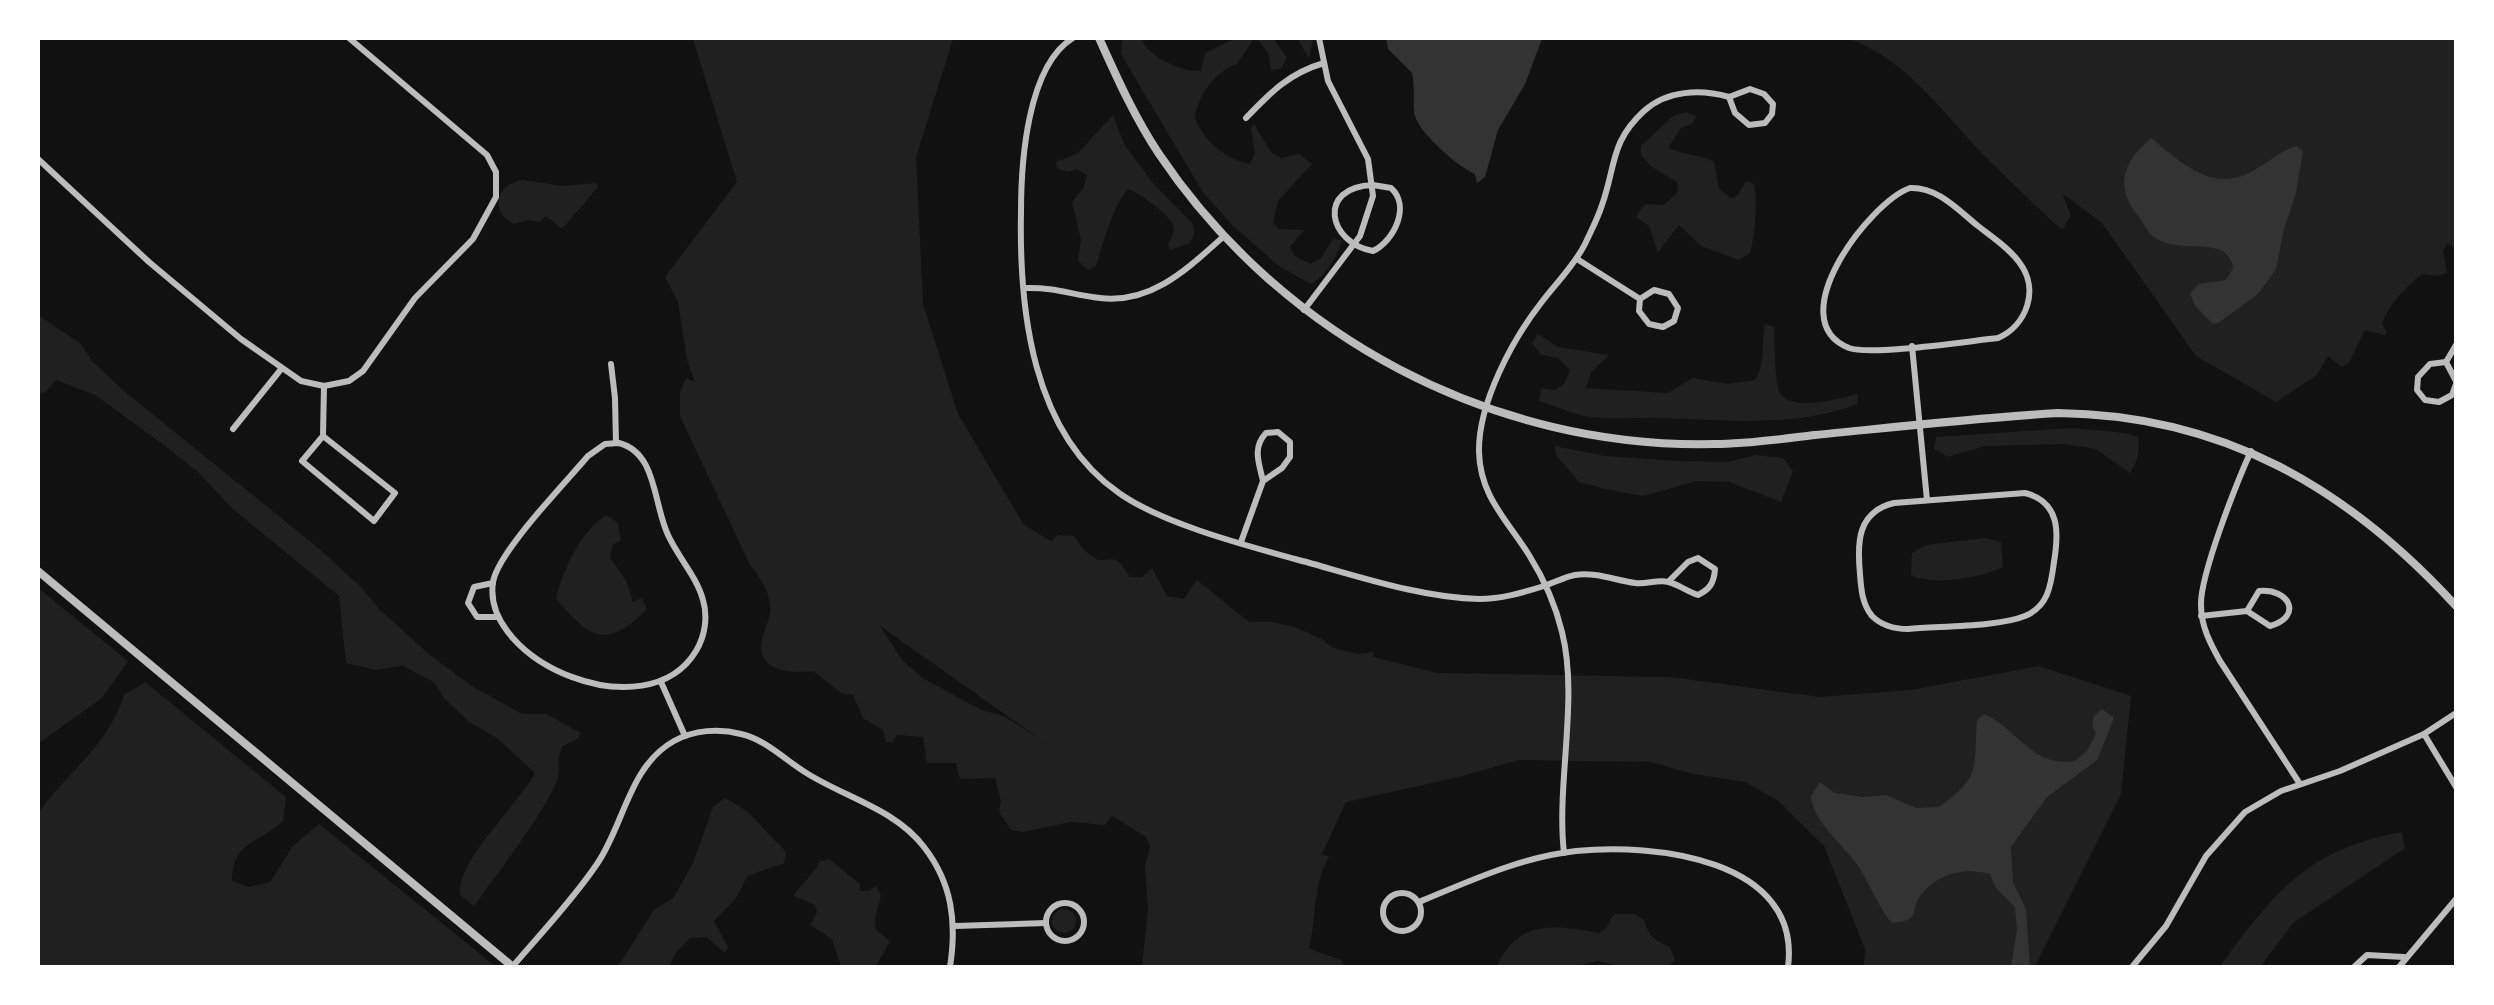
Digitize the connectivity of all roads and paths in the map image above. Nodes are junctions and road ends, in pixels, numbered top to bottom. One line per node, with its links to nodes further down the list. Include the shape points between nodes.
1 (349, 38): 22 (street, via 488,155 496,172 496,197 473,239 415,298 363,371 349,381)
2 (1073, 38): 13 (street, via 1047,65 1029,130 1021,209)
3 (1099, 38): 10 (street, via 1159,154)
4 (1319, 38): 5 (street)
5 (1324, 63): 7 (street, via 1290,76); 9 (street, via 1334,95 1368,159)
6 (1729, 97): 6 (street, via 1735,113 1749,125 1765,122 1772,114 1773,104 1764,93 1749,89); 12 (street, via 1705,92 1680,94 1651,105 1627,129 1614,153 1603,203)
7 (1246, 118)
8 (38, 159): 20 (street, via 149,262)
9 (1373, 186): 11 (street, via 1367,220); 11 (street, via 1352,187 1335,206 1336,225); 11 (street, via 1391,188 1398,196 1395,228 1376,250)
10 (1223, 237): 13 (street, via 1174,279 1149,292 1106,299 1058,288); 15 (street)
11 (1355, 243): 15 (street)
12 (1577, 259): 14 (street); 23 (street, via 1522,330 1502,366)
13 (1025, 288): 31 (street, via 1035,358 1051,411 1087,467 1121,495 1150,510)
14 (1640, 299): 14 (street, via 1639,311 1648,324 1663,327 1674,321 1678,308 1669,294 1654,290)
15 (1304, 310): 23 (street, via 1380,360)
16 (2455, 345): 18 (street)
17 (1912, 346): 17 (street, via 1851,349 1829,332 1823,309 1832,272 1888,200 1898,192 1921,188 1946,200 2015,257 2026,273 2029,294 2023,318 1998,338); 24 (street)
18 (2446, 362): 21 (street); 21 (street, via 2430,364 2418,377 2417,390 2425,400 2439,402 2452,395)
19 (611, 364): 27 (street)
20 (282, 369): 22 (street, via 305,383); 25 (street)
21 (2455, 382)
22 (324, 386): 26 (street)
23 (1488, 409): 24 (street, via 1595,436 1646,442 1714,444); 35 (street, via 1479,441 1485,489)
24 (1919, 426): 28 (street, via 2014,416 2102,414 2167,424); 30 (street)
25 (233, 429)
26 (323, 436): 26 (street, via 302,461 374,521 395,493)
27 (616, 443): 34 (street, via 605,444 588,456 503,558); 40 (street, via 629,445 643,457 665,528 703,599 700,644 684,666)
28 (2251, 451): 36 (street, via 2281,465 2357,515 2428,576); 38 (street, via 2203,587)
29 (1263, 481): 29 (street, via 1290,457 1290,442 1278,432 1266,433 1259,441 1256,453); 31 (street)
30 (1927, 500): 30 (street, via 1886,505 1864,522 1858,540 1861,587 1873,617 1890,627 1908,629 2015,619 2042,604 2050,588 2058,531 2042,500 2015,492)
31 (1241, 542): 35 (street, via 1345,573 1450,596 1494,598)
32 (38, 571): 52 (street)
33 (1668, 582): 33 (street, via 1698,595 1708,590 1715,569 1698,558); 35 (street, via 1634,583 1612,576 1574,575)
34 (493, 583): 39 (street); 39 (street, via 474,587 468,603 477,617)
35 (1546, 586): 46 (street, via 1563,636 1566,662 1560,813)
36 (2455, 606)
37 (2247, 611): 37 (street, via 2270,626 2288,616 2290,605 2284,595 2259,591); 38 (street)
38 (2202, 616): 44 (street, via 2220,661)
39 (498, 617): 40 (street, via 520,643 567,675 606,687)
40 (661, 682): 43 (street)
41 (2455, 713): 42 (street)
42 (2424, 734): 44 (street); 45 (street)
43 (685, 736): 50 (street, via 724,732 760,741 825,784 899,822 924,846 941,875); 52 (street, via 648,764 596,865)
44 (2300, 784): 55 (street, via 2260,802 2233,823 2206,856 2166,926)
45 (2455, 787)
46 (1564, 853): 48 (street, via 1528,860); 54 (street, via 1655,852 1732,871 1772,902 1787,935)
47 (2455, 899): 51 (street)
48 (1419, 902): 48 (street, via 1410,894 1398,893 1382,910 1385,922 1394,930 1406,931 1422,914)
49 (1046, 923): 49 (street, via 1050,934 1066,941 1077,936 1083,919 1072,905 1060,904 1049,911); 50 (street)
50 (955, 926): 53 (street)
51 (2404, 957): 56 (street, via 2367,955); 57 (street)
52 (513, 966)
53 (950, 967)
54 (1788, 967)
55 (2132, 967)
56 (2354, 967)
57 (2399, 967)

